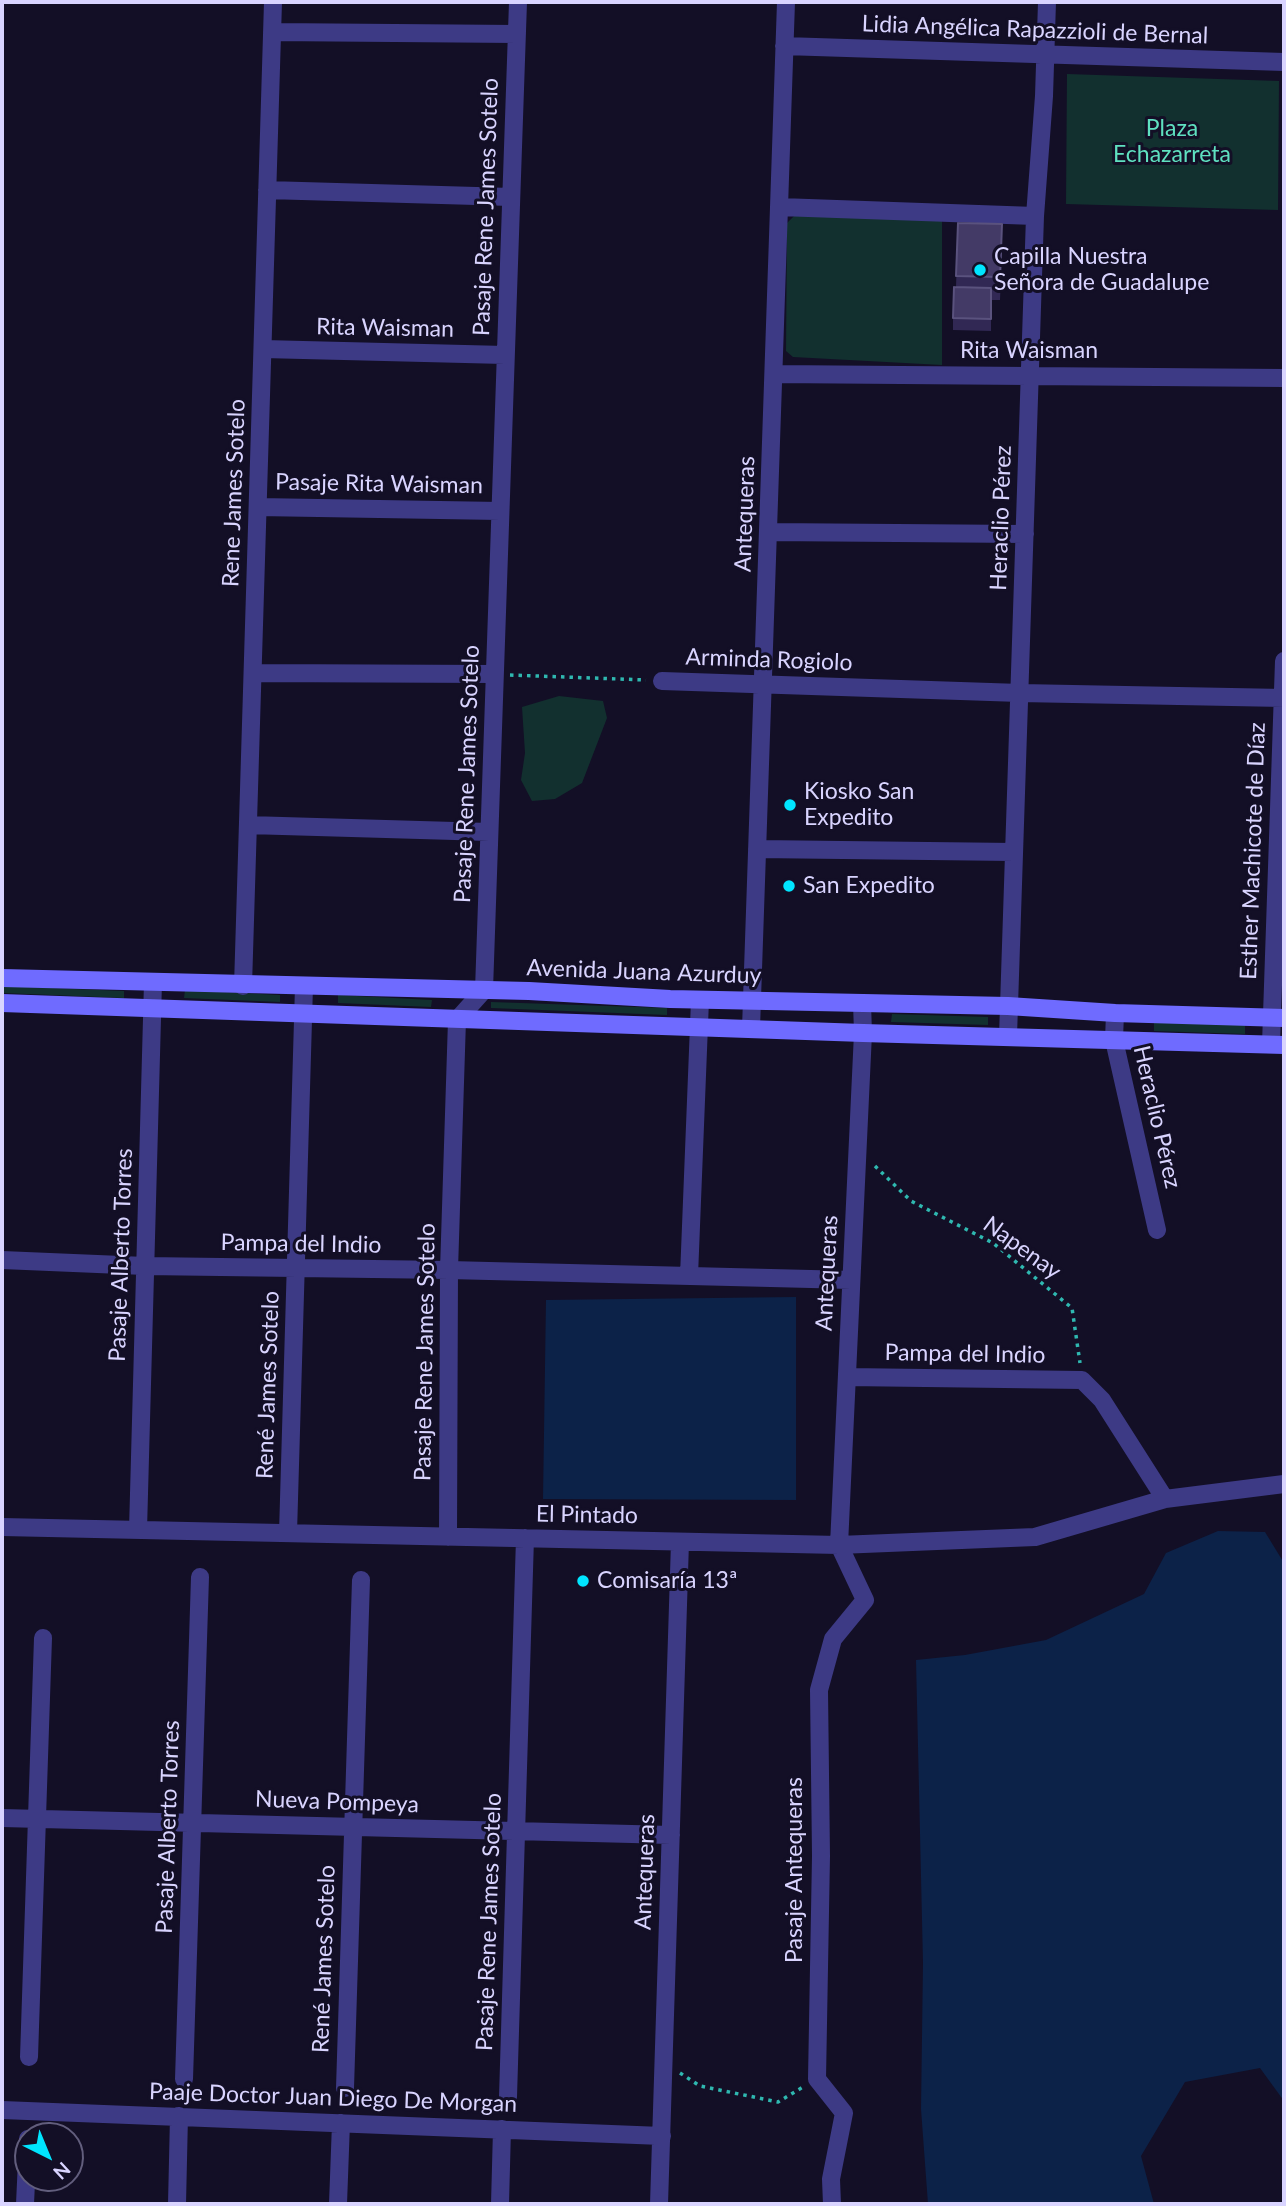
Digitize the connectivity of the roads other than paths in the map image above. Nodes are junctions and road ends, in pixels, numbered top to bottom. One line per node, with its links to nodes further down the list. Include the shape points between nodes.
1 (273, 2): 5 (street, Rene James Sotelo)
2 (518, 2): 6 (street, Pasaje Rene James Sotelo)
3 (786, 2): 7 (street, Antequeras)
4 (1047, 2): 8 (street, Heraclio Pérez)
5 (272, 32): 6 (street); 10 (street, Rene James Sotelo)
6 (517, 34): 11 (street, Pasaje Rene James Sotelo)
7 (784, 47): 8 (street, Lidia Angélica Rapazzioli de Bernal); 12 (street, Antequeras)
8 (1046, 54): 9 (street, Lidia Angélica Rapazzioli de Bernal); 13 (street, Heraclio Pérez)
9 (1284, 62)
10 (267, 190): 11 (street); 14 (street, Rene James Sotelo)
11 (511, 197): 15 (street, Pasaje Rene James Sotelo)
12 (780, 207): 13 (street); 16 (street, Antequeras)
13 (1035, 216): 17 (street, Heraclio Pérez)
14 (263, 349): 15 (street, Rita Waisman); 19 (street, Rene James Sotelo)
15 (505, 355): 20 (street, Pasaje Rene James Sotelo)
16 (774, 374): 17 (street, Rita Waisman); 21 (street, Antequeras)
17 (1031, 375): 18 (street, Rita Waisman); 22 (street, Heraclio Pérez)
18 (1284, 378)
19 (258, 507): 20 (street, Pasaje Rita Waisman); 24 (street, Rene James Sotelo)
20 (500, 511): 25 (street, Pasaje Rene James Sotelo)
21 (768, 532): 22 (street); 27 (street, Antequeras)
22 (1025, 534): 28 (street, Heraclio Pérez)
23 (1284, 661): 29 (street, Esther Machicote de Díaz)
24 (253, 673): 25 (street); 30 (street, Rene James Sotelo)
25 (494, 674): 31 (street, Pasaje Rene James Sotelo)
26 (662, 681): 27 (street, Arminda Rogiolo)
27 (764, 683): 28 (street, Arminda Rogiolo); 32 (street, Antequeras)
28 (1020, 693): 29 (street, Arminda Rogiolo); 33 (street, Heraclio Pérez)
29 (1284, 698): 34 (street, Esther Machicote de Díaz)
30 (248, 825): 31 (street); 37 (street, Rene James Sotelo)
31 (489, 832): 39 (street, Pasaje Rene James Sotelo)
32 (757, 849): 33 (street); 41 (street, Antequeras)
33 (1014, 852): 44 (street, Heraclio Pérez)
34 (1282, 853): 48 (street, Esther Machicote de Díaz)
35 (2, 978): 36 (main road, Avenida Juana Azurduy)
36 (153, 982): 37 (main road, Avenida Juana Azurduy); 45 (street, Pasaje Alberto Torres)
37 (243, 986): 38 (main road, Avenida Juana Azurduy)
38 (304, 986): 39 (main road, Avenida Juana Azurduy); 47 (street, René James Sotelo)
39 (484, 990): 40 (main road, Avenida Juana Azurduy); 49 (street)
40 (700, 1000): 41 (main road, Avenida Juana Azurduy); 50 (street)
41 (751, 1001): 43 (main road, Avenida Juana Azurduy); 51 (street, Antequeras)
42 (2, 1003): 45 (main road)
43 (862, 1003): 44 (main road, Avenida Juana Azurduy); 52 (street, Antequeras)
44 (1008, 1006): 46 (main road, Avenida Juana Azurduy); 53 (street, Heraclio Pérez)
45 (153, 1010): 47 (main road); 58 (street, Pasaje Alberto Torres)
46 (1115, 1013): 48 (main road, Avenida Juana Azurduy); 54 (street, Heraclio Pérez)
47 (304, 1014): 49 (main road); 59 (street, René James Sotelo)
48 (1277, 1018): 55 (street, Esther Machicote de Díaz)
49 (457, 1020): 50 (main road); 60 (street, Pasaje Rene James Sotelo)
50 (698, 1027): 51 (main road); 61 (street)
51 (751, 1028): 52 (main road)
52 (863, 1033): 53 (main road); 62 (street, Antequeras)
53 (1008, 1036): 54 (main road)
54 (1114, 1040): 55 (main road); 56 (street, Heraclio Pérez)
55 (1278, 1044)
56 (1157, 1230)
57 (2, 1260): 58 (street, Pampa del Indio)
58 (145, 1266): 59 (street, Pampa del Indio); 67 (street, Pasaje Alberto Torres)
59 (296, 1269): 60 (street, Pampa del Indio); 68 (street, René James Sotelo)
60 (449, 1270): 61 (street, Pampa del Indio); 69 (street, Pasaje Rene James Sotelo)
61 (690, 1276): 62 (street, Pampa del Indio)
62 (851, 1280): 63 (street, Antequeras)
63 (847, 1377): 65 (street, Pampa del Indio, via 1082,1380 1102,1399); 72 (street, Antequeras)
64 (1284, 1484): 65 (street, El Pintado)
65 (1165, 1499): 72 (street, El Pintado, via 1035,1536)
66 (2, 1527): 67 (street, El Pintado)
67 (138, 1530): 68 (street, El Pintado)
68 (288, 1533): 69 (street, El Pintado)
69 (448, 1537): 70 (street, El Pintado)
70 (525, 1538): 71 (street, El Pintado); 80 (street, Pasaje Rene James Sotelo)
71 (680, 1542): 72 (street, El Pintado); 81 (street, Antequeras)
72 (839, 1545): 97 (street, Pasaje Antequeras, via 866,1600 833,1639 819,1690 817,2079 844,2113 831,2179)
73 (200, 1577): 78 (street, Pasaje Alberto Torres)
74 (361, 1580): 79 (street, René James Sotelo)
75 (43, 1637): 77 (street)
76 (2, 1818): 77 (street, Nueva Pompeya)
77 (37, 1819): 78 (street, Nueva Pompeya); 82 (street)
78 (192, 1823): 79 (street, Nueva Pompeya); 83 (street, Pasaje Alberto Torres)
79 (353, 1827): 80 (street, Nueva Pompeya); 84 (street, René James Sotelo)
80 (516, 1831): 81 (street, Nueva Pompeya); 85 (street, Pasaje Rene James Sotelo)
81 (671, 1835): 92 (street, Antequeras)
82 (29, 2057)
83 (184, 2079)
84 (345, 2088)
85 (508, 2097)
86 (2, 2110): 87 (street, Paaje Doctor Juan Diego De Morgan)
87 (29, 2111): 88 (street, Paaje Doctor Juan Diego De Morgan); 89 (street)
88 (179, 2116): 90 (street, Paaje Doctor Juan Diego De Morgan); 93 (street)
89 (29, 2122)
90 (341, 2123): 91 (street, Paaje Doctor Juan Diego De Morgan); 94 (street)
91 (502, 2129): 92 (street, Paaje Doctor Juan Diego De Morgan); 95 (street)
92 (662, 2136): 96 (street, Antequeras)
93 (177, 2204)
94 (338, 2204)
95 (500, 2204)
96 (659, 2204)
97 (832, 2204)

